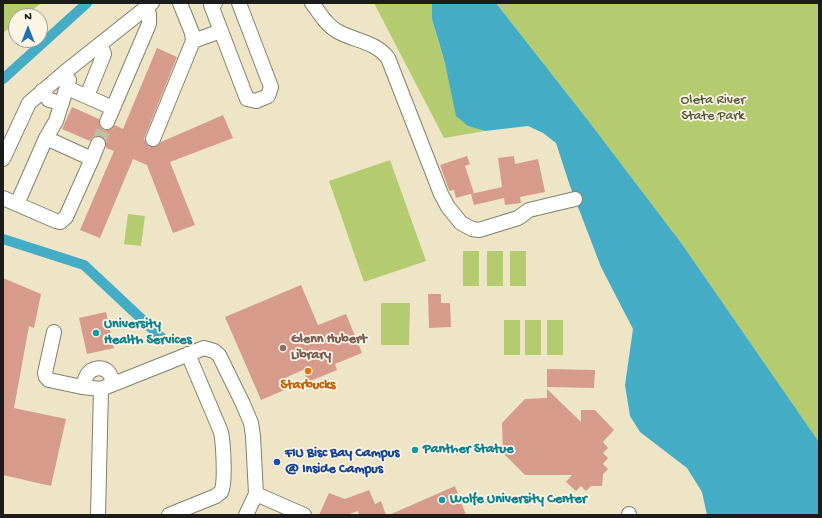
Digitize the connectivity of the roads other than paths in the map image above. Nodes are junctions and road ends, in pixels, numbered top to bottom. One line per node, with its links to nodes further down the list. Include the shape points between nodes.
1 (180, 3): 7 (street)
2 (239, 3): 6 (street, via 271,87 268,96 256,101 247,100)
3 (312, 3): 22 (street, via 336,31 373,45 383,51 388,58 441,194 461,223 479,230 518,218 528,210)
4 (209, 4): 6 (street)
5 (149, 6): 8 (street); 14 (street, via 149,24)
6 (221, 31): 7 (street)
7 (193, 41): 17 (street)
8 (99, 45): 9 (street); 12 (street, via 104,54)
9 (65, 72): 10 (street, via 69,77); 11 (street)
10 (67, 88): 12 (street); 13 (street)
11 (42, 91): 13 (street, via 49,100); 19 (street, via 29,103)
12 (87, 96): 14 (street)
13 (62, 103): 16 (street, via 56,121)
14 (112, 108): 15 (street)
15 (107, 122)
16 (46, 138): 20 (street); 23 (street)
17 (153, 139)
18 (98, 144): 20 (street)
19 (3, 159)
20 (92, 159): 23 (street, via 66,217 60,222)
21 (3, 198): 23 (street)
22 (575, 199)
23 (17, 204)
24 (54, 332): 27 (street, via 46,377 49,380)
25 (188, 354): 26 (street); 29 (street, via 204,348 219,355 243,404 253,436); 31 (street, via 223,441 223,483 220,493 216,496)
26 (114, 384): 27 (street, via 107,370 96,368 87,375); 28 (street)
27 (82, 387): 28 (street)
28 (101, 389): 30 (street)
29 (256, 494): 32 (street); 33 (street)
30 (98, 515)
31 (169, 515)
32 (246, 515)
33 (304, 515)

